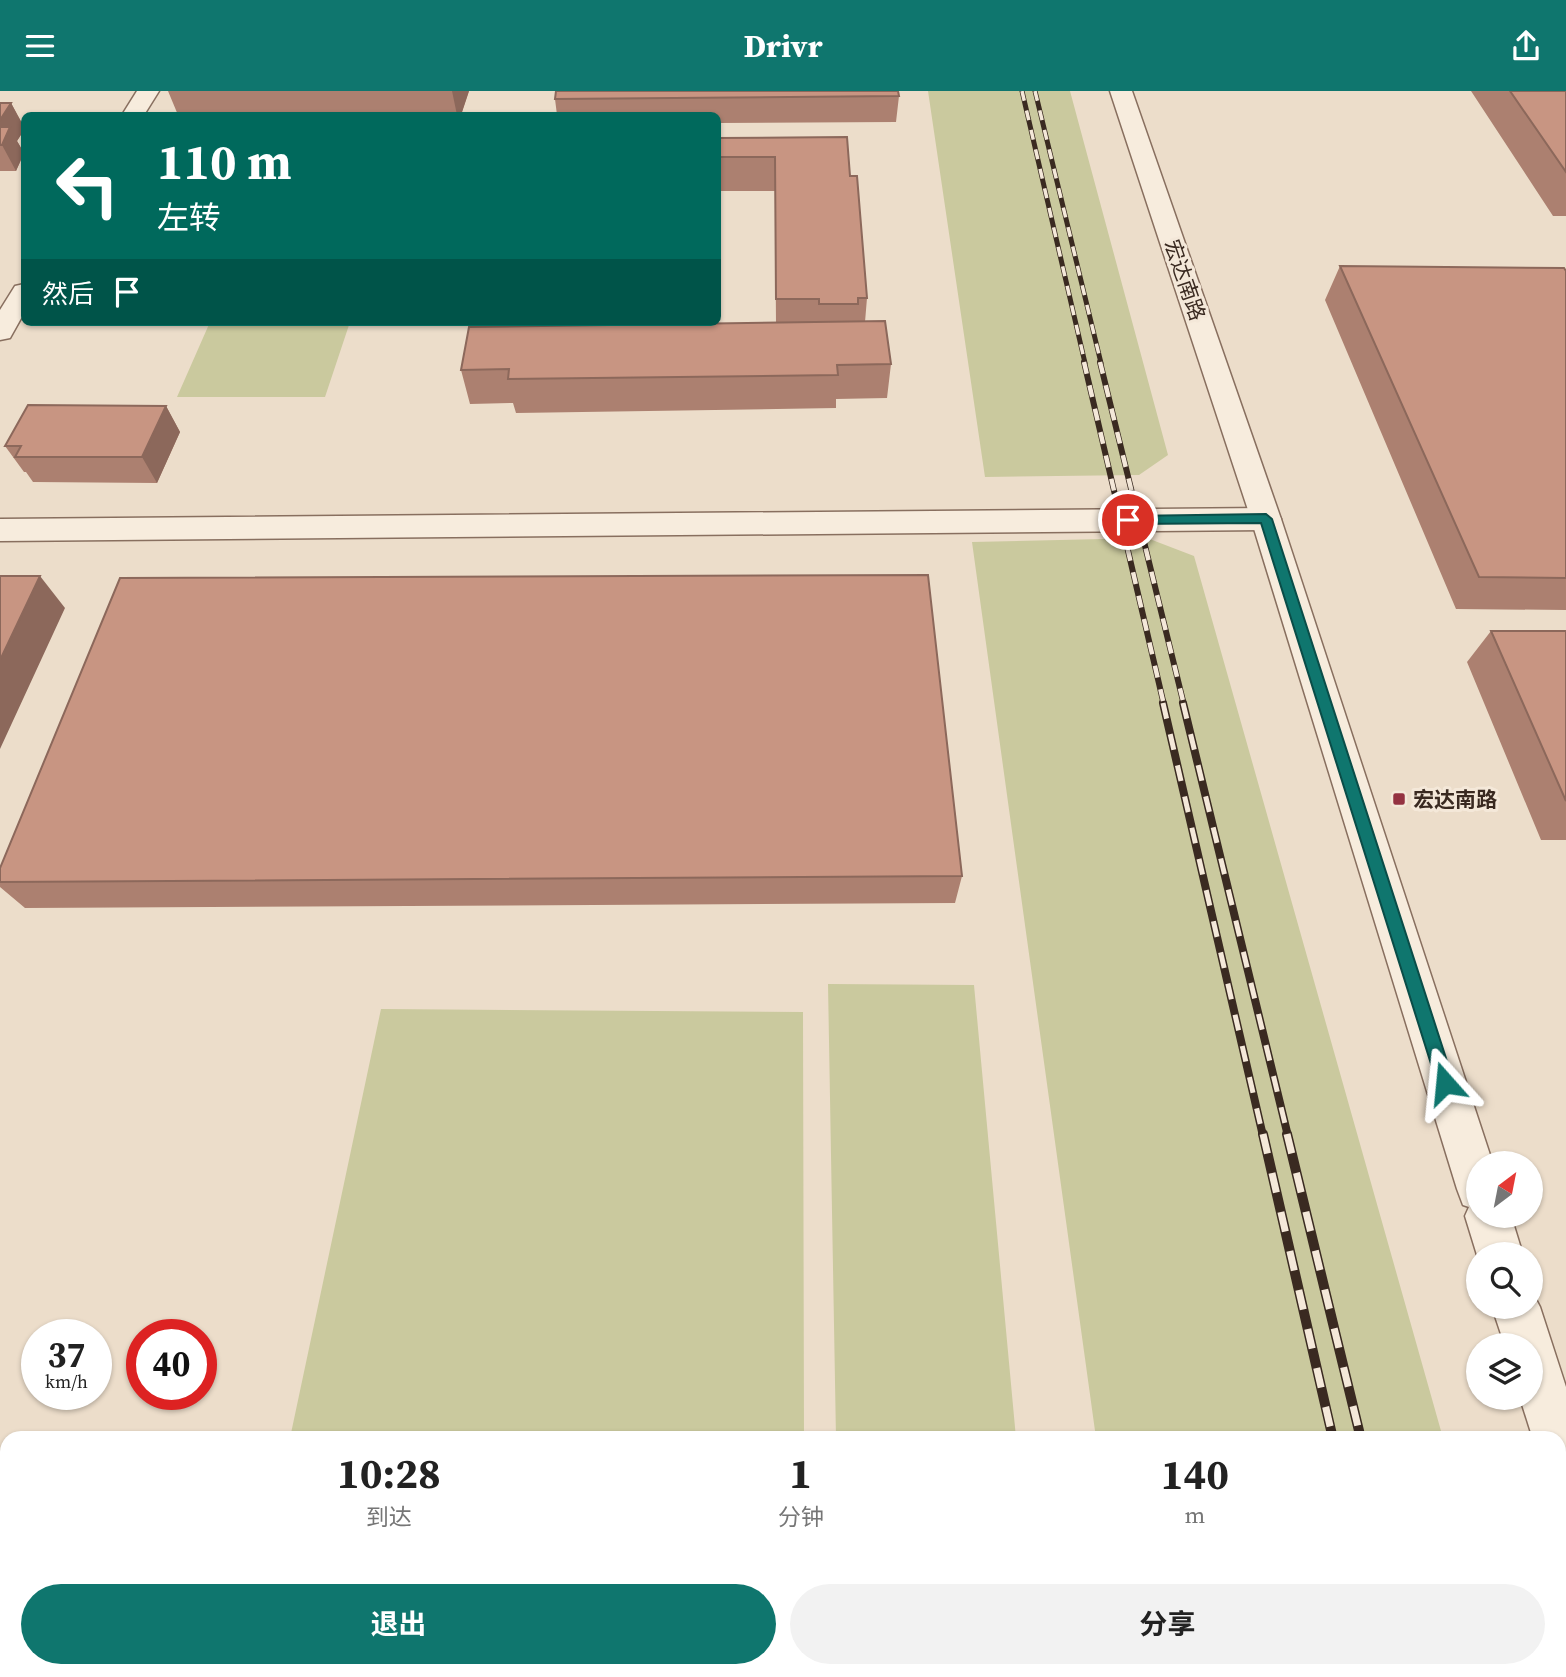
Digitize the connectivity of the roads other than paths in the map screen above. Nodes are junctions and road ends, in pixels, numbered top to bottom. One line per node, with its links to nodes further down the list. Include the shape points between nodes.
1 (148, 91): 3 (street)
2 (1121, 91): 6 (street, 宏达南路)
3 (135, 112)
4 (21, 297): 5 (street)
5 (0, 332)
6 (1266, 519): 7 (street); 8 (street, 宏达南路)
7 (0, 530)
8 (1467, 1151)
9 (1543, 1391): 10 (street)
10 (1556, 1431)

